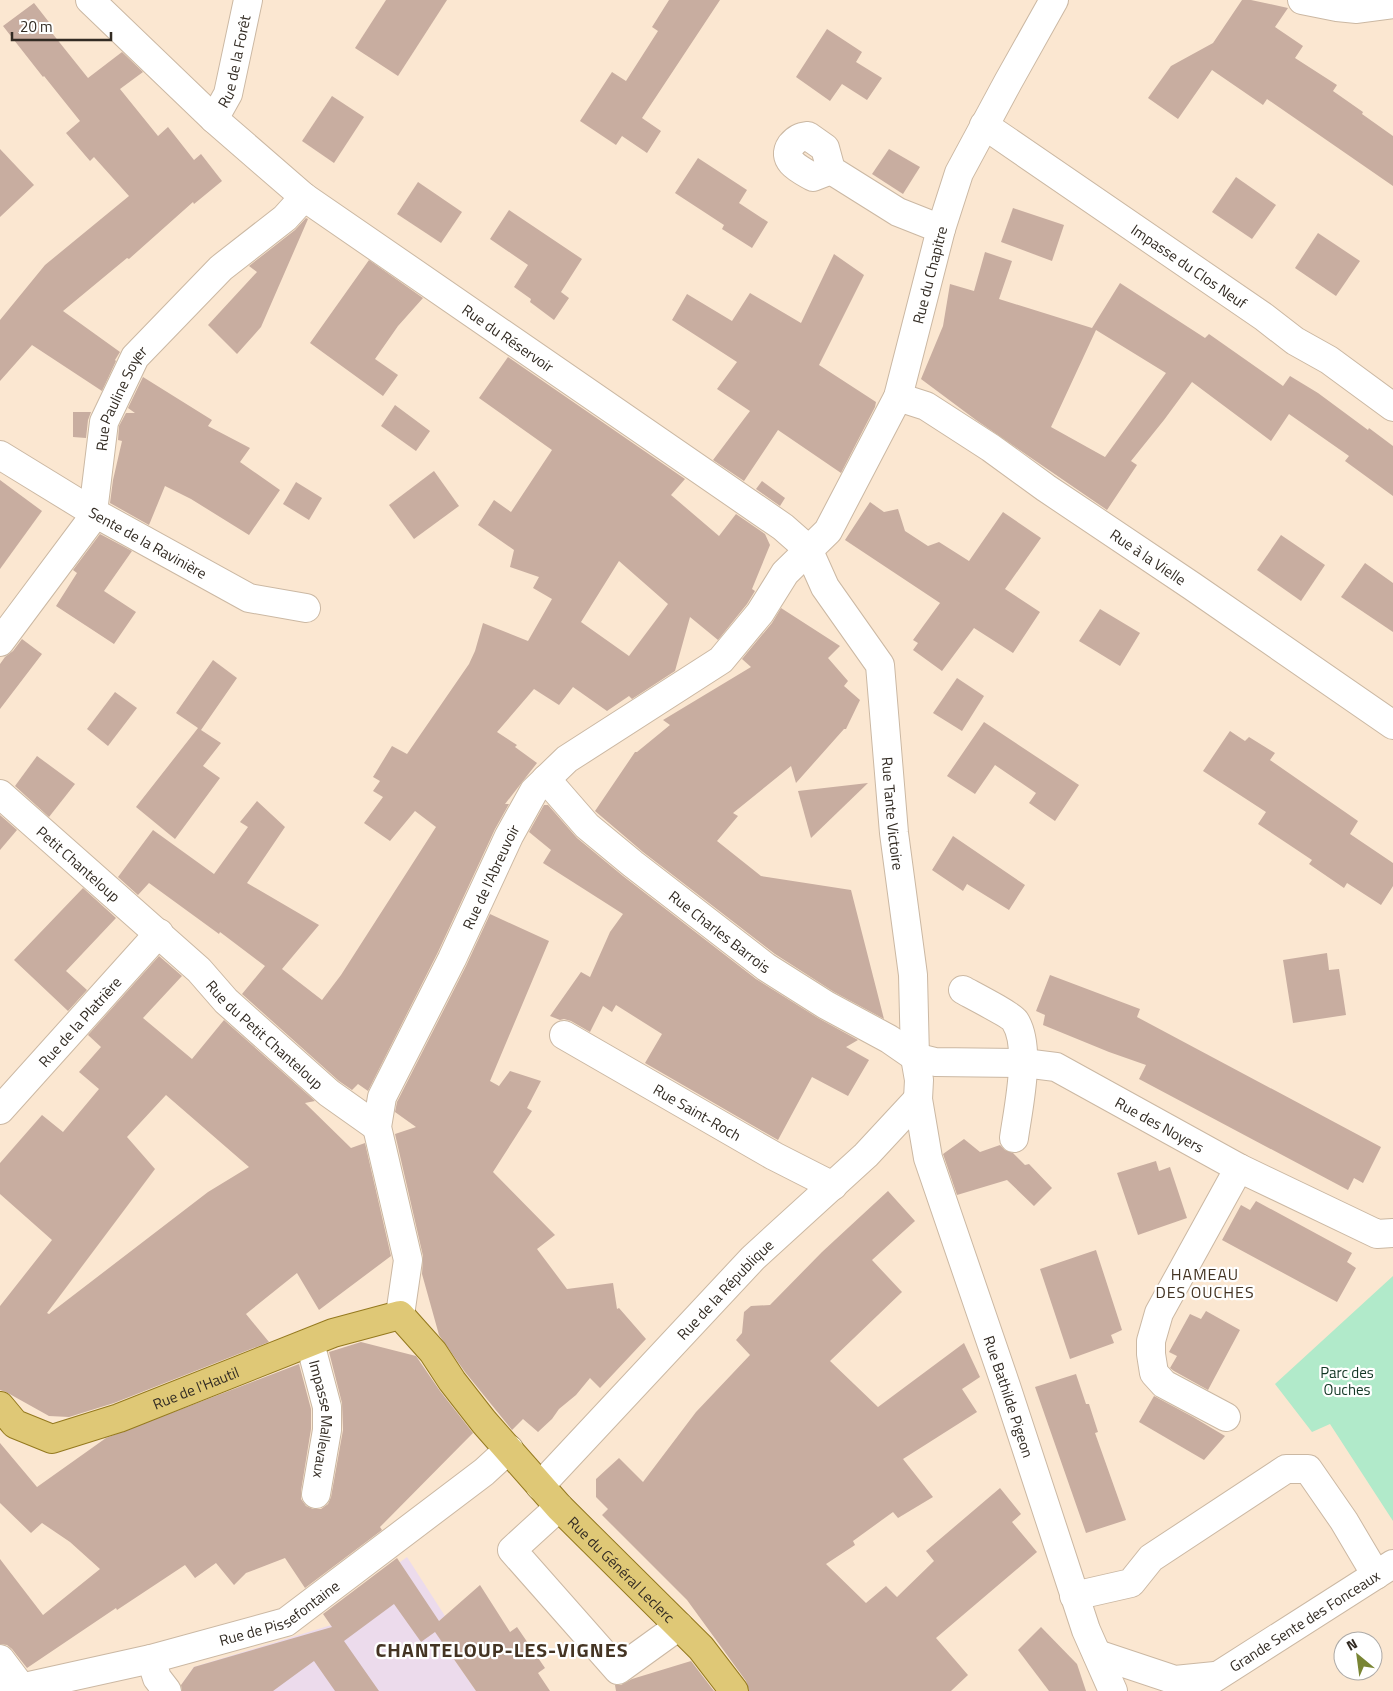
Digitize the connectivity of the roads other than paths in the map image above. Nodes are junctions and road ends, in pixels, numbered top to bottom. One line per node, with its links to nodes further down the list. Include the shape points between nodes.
1 (90, 0): 6 (street, Rue du Réservoir)
2 (248, 0): 6 (street, Rue de la Forêt, via 228,94)
3 (1054, 0): 7 (street, Rue du Chapitre)
4 (1302, 0): 5 (street, via 1356,9)
5 (1393, 4)
6 (214, 119): 9 (street, Rue du Réservoir)
7 (984, 125): 10 (street, Rue du Chapitre, via 959,173); 12 (street, Impasse du Clos Neuf)
8 (831, 170): 10 (street, via 898,212)
9 (304, 197): 14 (street, Rue Pauline Soyer, via 285,218 221,268 135,357 104,422); 15 (street, Rue du Réservoir, via 783,527)
10 (941, 229): 11 (street, Rue du Chapitre)
11 (898, 397): 15 (street, Rue du Chapitre, via 828,531); 18 (street, Rue à la Vielle, via 926,406 991,448)
12 (1393, 407)
13 (0, 455): 14 (street, Sente de la Ravinière)
14 (93, 512): 16 (street, Sente de la Ravinière, via 249,598); 17 (street, Rue Pauline Soyer, via 91,520)
15 (808, 549): 19 (street, Rue de l'Abreuvoir, via 785,573 760,613 721,660 567,759); 24 (street, Rue Tante Victoire, via 826,587 880,665 894,833 913,975)
16 (306, 608)
17 (0, 642)
18 (1393, 725)
19 (546, 779): 24 (street, Rue Charles Barrois, via 587,826 766,967); 28 (street, Rue de l'Abreuvoir, via 534,791 509,836 452,959 382,1097)
20 (0, 794): 21 (street, Petit Chanteloup)
21 (159, 933): 27 (street, Rue de la Platrière); 28 (street, Rue du Petit Chanteloup, via 199,970 226,1002 328,1093)
22 (963, 990): 25 (street, via 1014,1020 1022,1036)
23 (564, 1034): 31 (street, Rue Saint-Roch, via 774,1156)
24 (916, 1057): 25 (street, Rue des Noyers, via 934,1062); 26 (street, Rue Tante Victoire)
25 (1024, 1063): 29 (street); 30 (street, Rue des Noyers, via 1056,1067)
26 (918, 1099): 31 (street, Rue de la République); 42 (street, Rue Bathilde Pigeon, via 928,1158)
27 (0, 1110)
28 (376, 1127): 33 (street, Rue de l'Abreuvoir, via 408,1260)
29 (1014, 1138)
30 (1239, 1168): 32 (street, Rue des Noyers, via 1378,1234); 36 (street, via 1160,1313 1151,1341 1154,1373 1164,1384)
31 (832, 1186): 38 (street, Rue de la République, via 753,1258)
32 (1393, 1234)
33 (400, 1315): 34 (main road, Rue de l'Hautil); 37 (main road, Rue du Général Leclerc, via 433,1352 484,1422)
34 (310, 1342): 35 (main road, Rue de l'Hautil, via 119,1418 52,1440 15,1424); 39 (street, Impasse Mallevaux, via 327,1407 327,1430)
35 (0, 1406)
36 (1226, 1417)
37 (509, 1448): 38 (main road, Rue du Général Leclerc); 46 (street, Rue de Pissefontaine, via 484,1472 286,1622)
38 (540, 1486): 40 (main road, Rue du Général Leclerc)
39 (316, 1494)
40 (559, 1507): 43 (main road, Rue du Général Leclerc); 43 (street, via 512,1550 618,1670)
41 (1385, 1569): 42 (street, via 1344,1521 1308,1469 1286,1469 1150,1558 1131,1583); 47 (street, Grande Sente des Fonceaux)
42 (1074, 1596): 44 (street, Rue Bathilde Pigeon)
43 (679, 1626): 50 (main road, Rue du Général Leclerc, via 701,1648)
44 (1097, 1654): 47 (street, Grande Sente des Fonceaux, via 1175,1680); 51 (street, Rue Bathilde Pigeon)
45 (0, 1659): 48 (street)
46 (152, 1659): 48 (street, Rue de Pissefontaine); 49 (street, via 157,1678)
47 (1204, 1684)
48 (18, 1690)
49 (167, 1691)
50 (734, 1691)
51 (1113, 1691)

